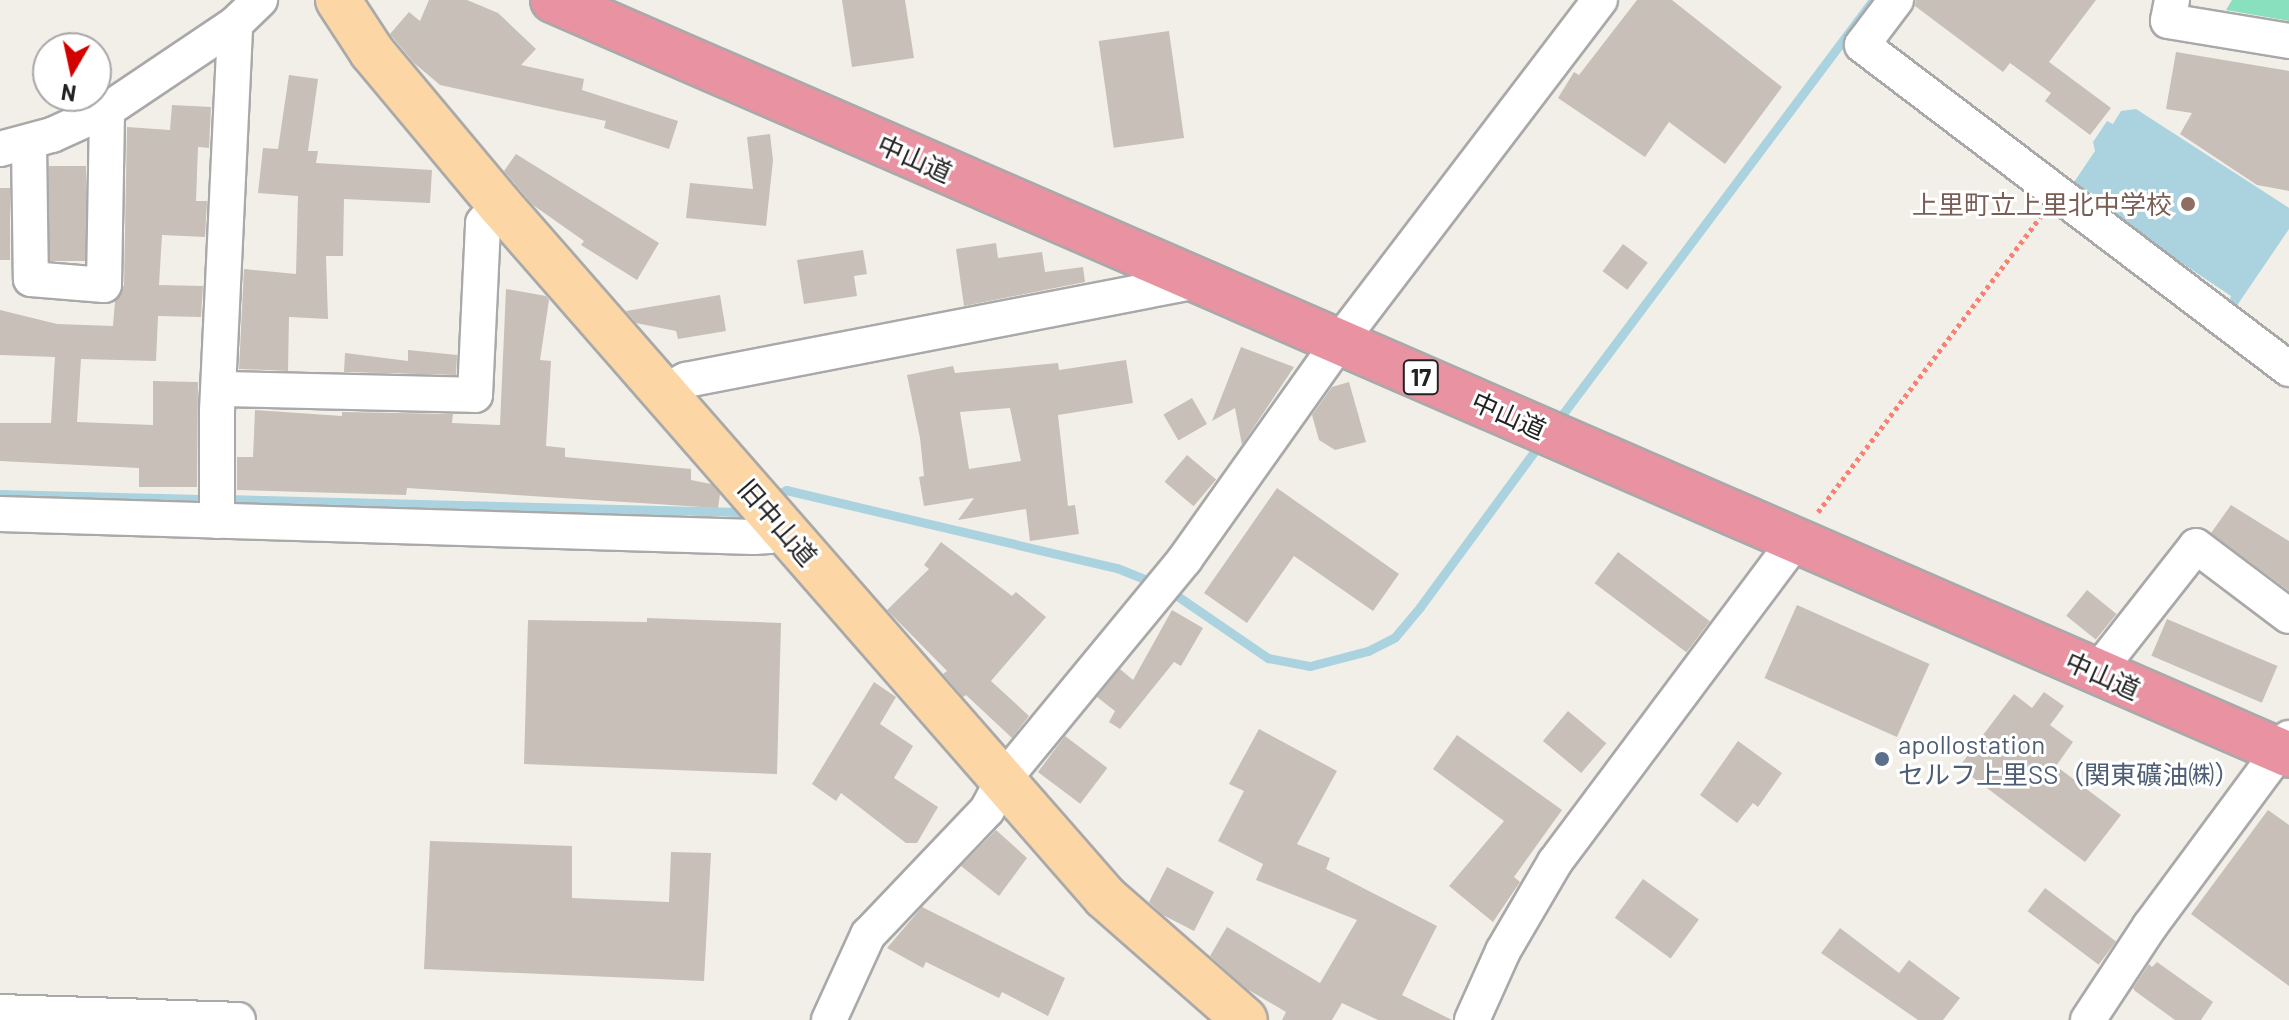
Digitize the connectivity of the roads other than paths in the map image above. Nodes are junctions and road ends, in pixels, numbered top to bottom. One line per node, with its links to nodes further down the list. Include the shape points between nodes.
1 (260, 0): 7 (street)
2 (338, 0): 13 (main road, 旧中山道, via 372,52)
3 (553, 0): 14 (highway, 中山道 / 17)
4 (1600, 0): 15 (street)
5 (1896, 0): 16 (street, via 1862,45)
6 (2172, 0): 8 (street, via 2168,21)
7 (235, 24): 9 (street); 18 (street)
8 (2289, 41)
9 (112, 107)
10 (102, 112): 12 (street)
11 (107, 112): 12 (street, via 104,285 31,279)
12 (14, 146)
13 (499, 204): 17 (main road, 旧中山道); 18 (street, via 483,223 475,395)
14 (1197, 281): 15 (highway, 中山道 / 17); 17 (street, via 686,380)
15 (1340, 341): 22 (highway, 中山道 / 17); 26 (street, via 1185,559)
16 (2289, 369)
17 (665, 391): 19 (main road, 旧中山道)
18 (219, 400): 21 (street)
19 (768, 510): 21 (street, via 769,536 754,537); 26 (main road, 旧中山道)
20 (0, 514): 21 (street)
21 (217, 521)
22 (1795, 541): 24 (highway, 中山道 / 17); 31 (street, via 1555,862 1503,951)
23 (2289, 616): 24 (street, via 2196,546)
24 (2097, 672): 25 (highway, 中山道 / 17)
25 (2286, 748): 32 (street, via 2150,926)
26 (1003, 780): 29 (street, via 987,810 868,935); 30 (main road, 旧中山道, via 1105,897)
27 (0, 1012): 28 (street)
28 (238, 1020)
29 (829, 1020)
30 (1245, 1020)
31 (1472, 1020)
32 (2088, 1020)

